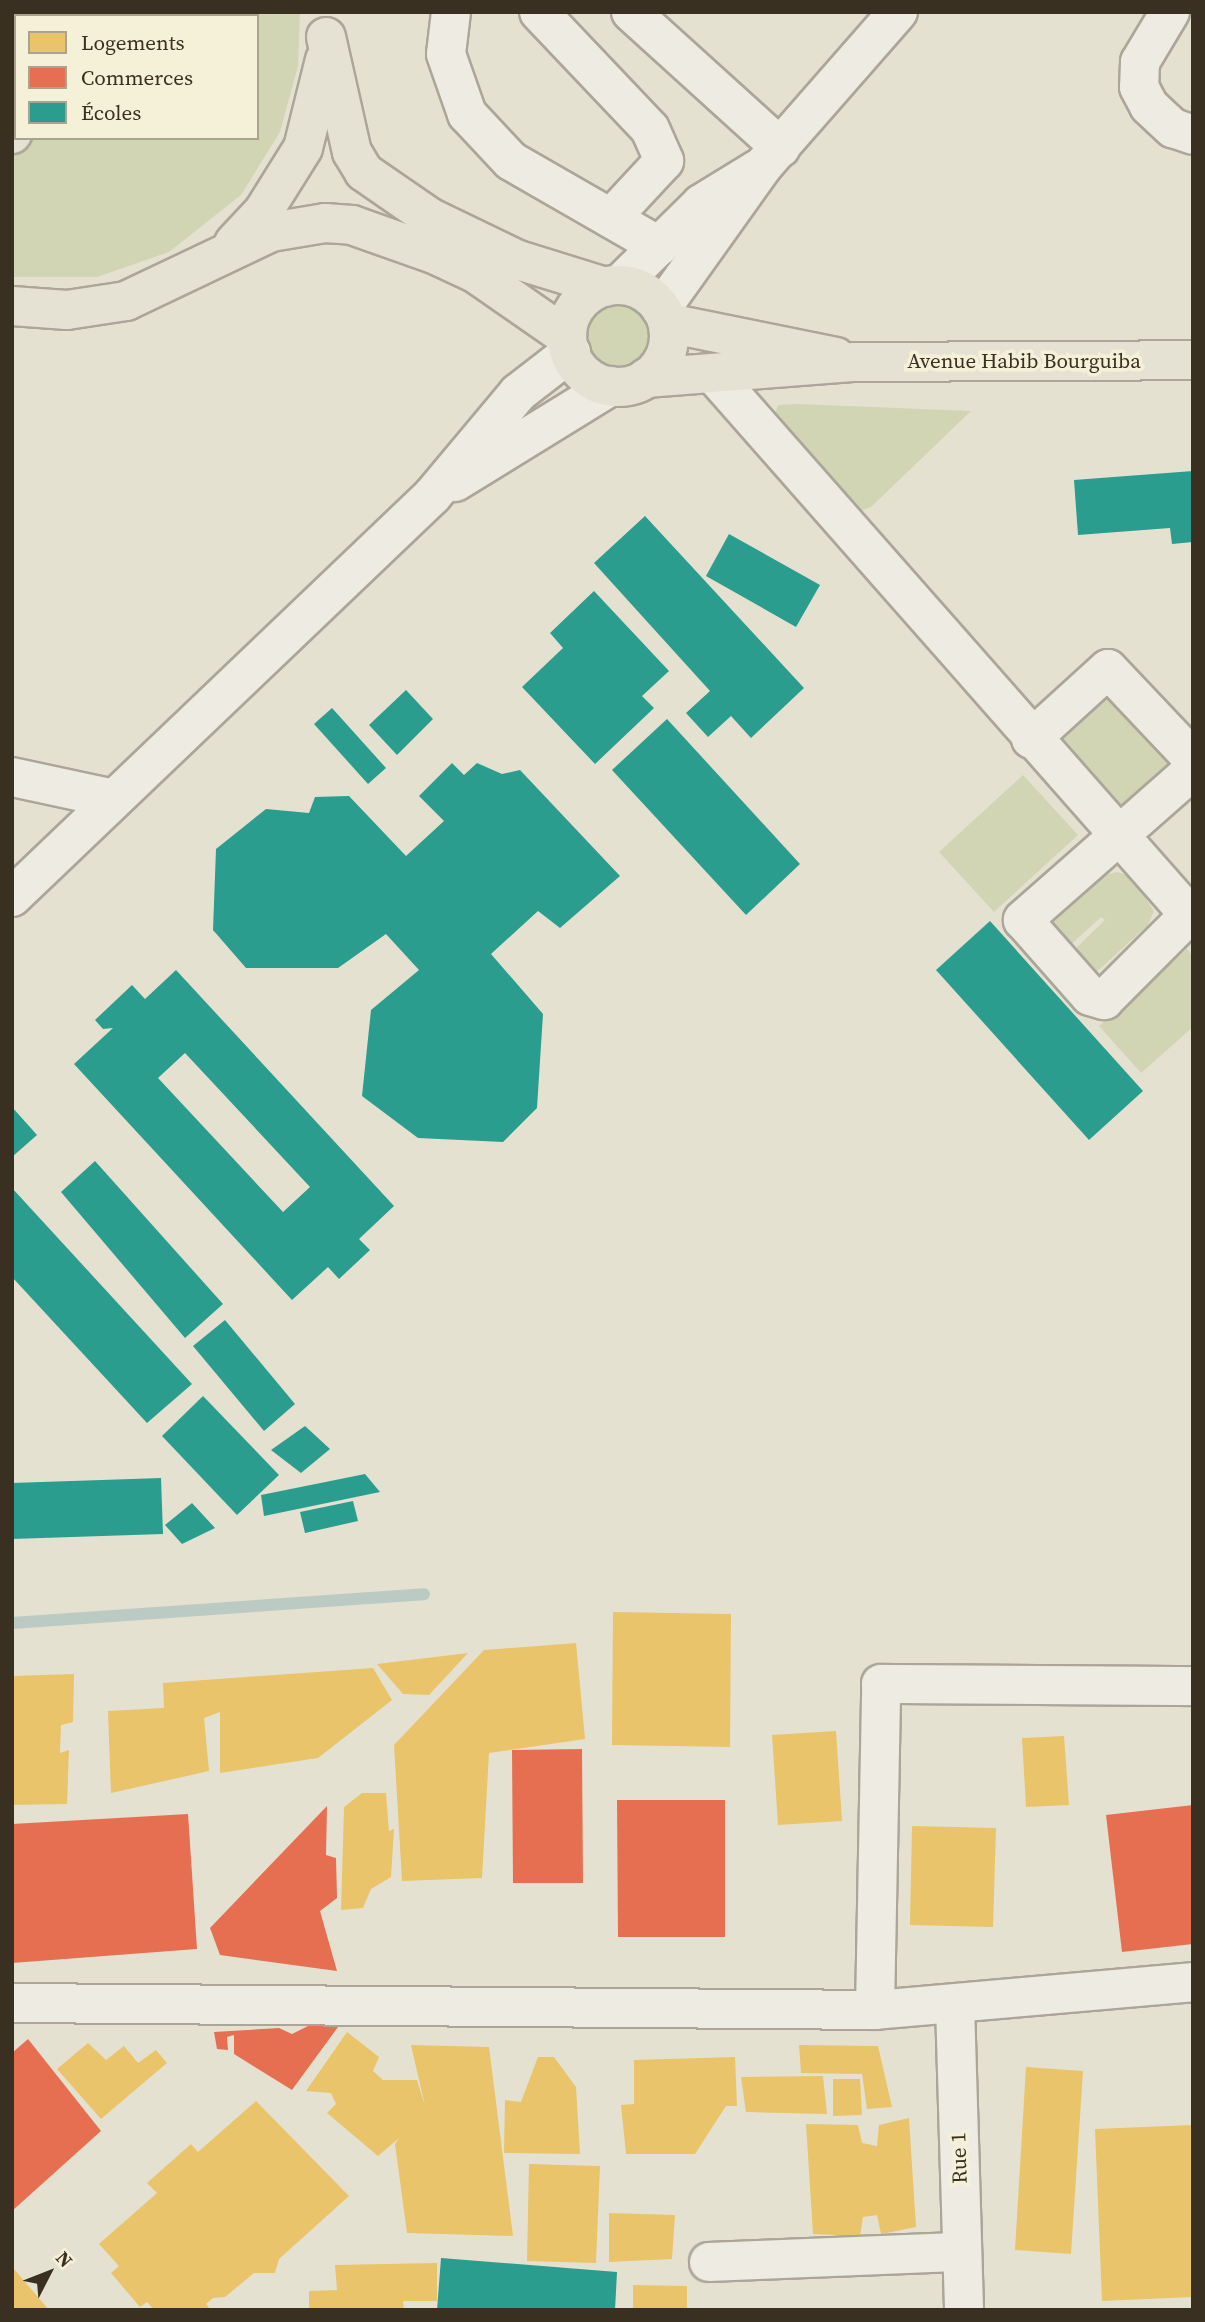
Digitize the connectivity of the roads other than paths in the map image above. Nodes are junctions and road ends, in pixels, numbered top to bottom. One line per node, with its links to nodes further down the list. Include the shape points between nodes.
1 (451, 12): 9 (street, via 446,54 467,114 511,161)
2 (539, 12): 9 (street, via 650,129 664,161)
3 (631, 12): 8 (street)
4 (898, 12): 8 (street)
5 (1170, 12): 7 (street, via 1140,62 1139,87 1172,128)
6 (326, 25): 11 (main road, via 324,75 303,148 263,212); 12 (main road, via 352,152 364,172 419,211 517,260)
7 (1193, 135)
8 (772, 157): 10 (street, via 701,204); 14 (street)
9 (611, 218): 10 (street)
10 (659, 246): 12 (street)
11 (207, 263): 13 (main road, via 126,301 67,310); 15 (main road, via 297,225 352,225 475,273)
12 (612, 286): 14 (main road, via 650,296); 15 (main road, via 578,305)
13 (17, 311)
14 (665, 316): 17 (main road); 19 (main road, via 666,354)
15 (569, 345): 19 (main road, via 586,375); 20 (street, via 518,393)
16 (1193, 360): 17 (main road, Avenue Habib Bourguiba)
17 (855, 362): 18 (main road)
18 (715, 376): 19 (main road); 21 (street)
19 (628, 382): 20 (street)
20 (432, 496): 25 (street)
21 (1031, 739): 22 (street, via 1108,669); 26 (street)
22 (1193, 760)
23 (1193, 770): 26 (street)
24 (12, 777): 25 (street)
25 (110, 798): 27 (street)
26 (1120, 838): 28 (street); 28 (street, via 1025,914 1028,930 1090,996 1104,1000)
27 (12, 897)
28 (1191, 915)
29 (1193, 1686): 33 (street, via 881,1684)
30 (1193, 1982): 32 (street)
31 (12, 2003): 33 (street)
32 (955, 2005): 33 (street); 34 (street, Rue 1)
33 (875, 2010)
34 (962, 2252): 35 (street); 36 (street, Rue 1)
35 (709, 2262)
36 (964, 2310)

